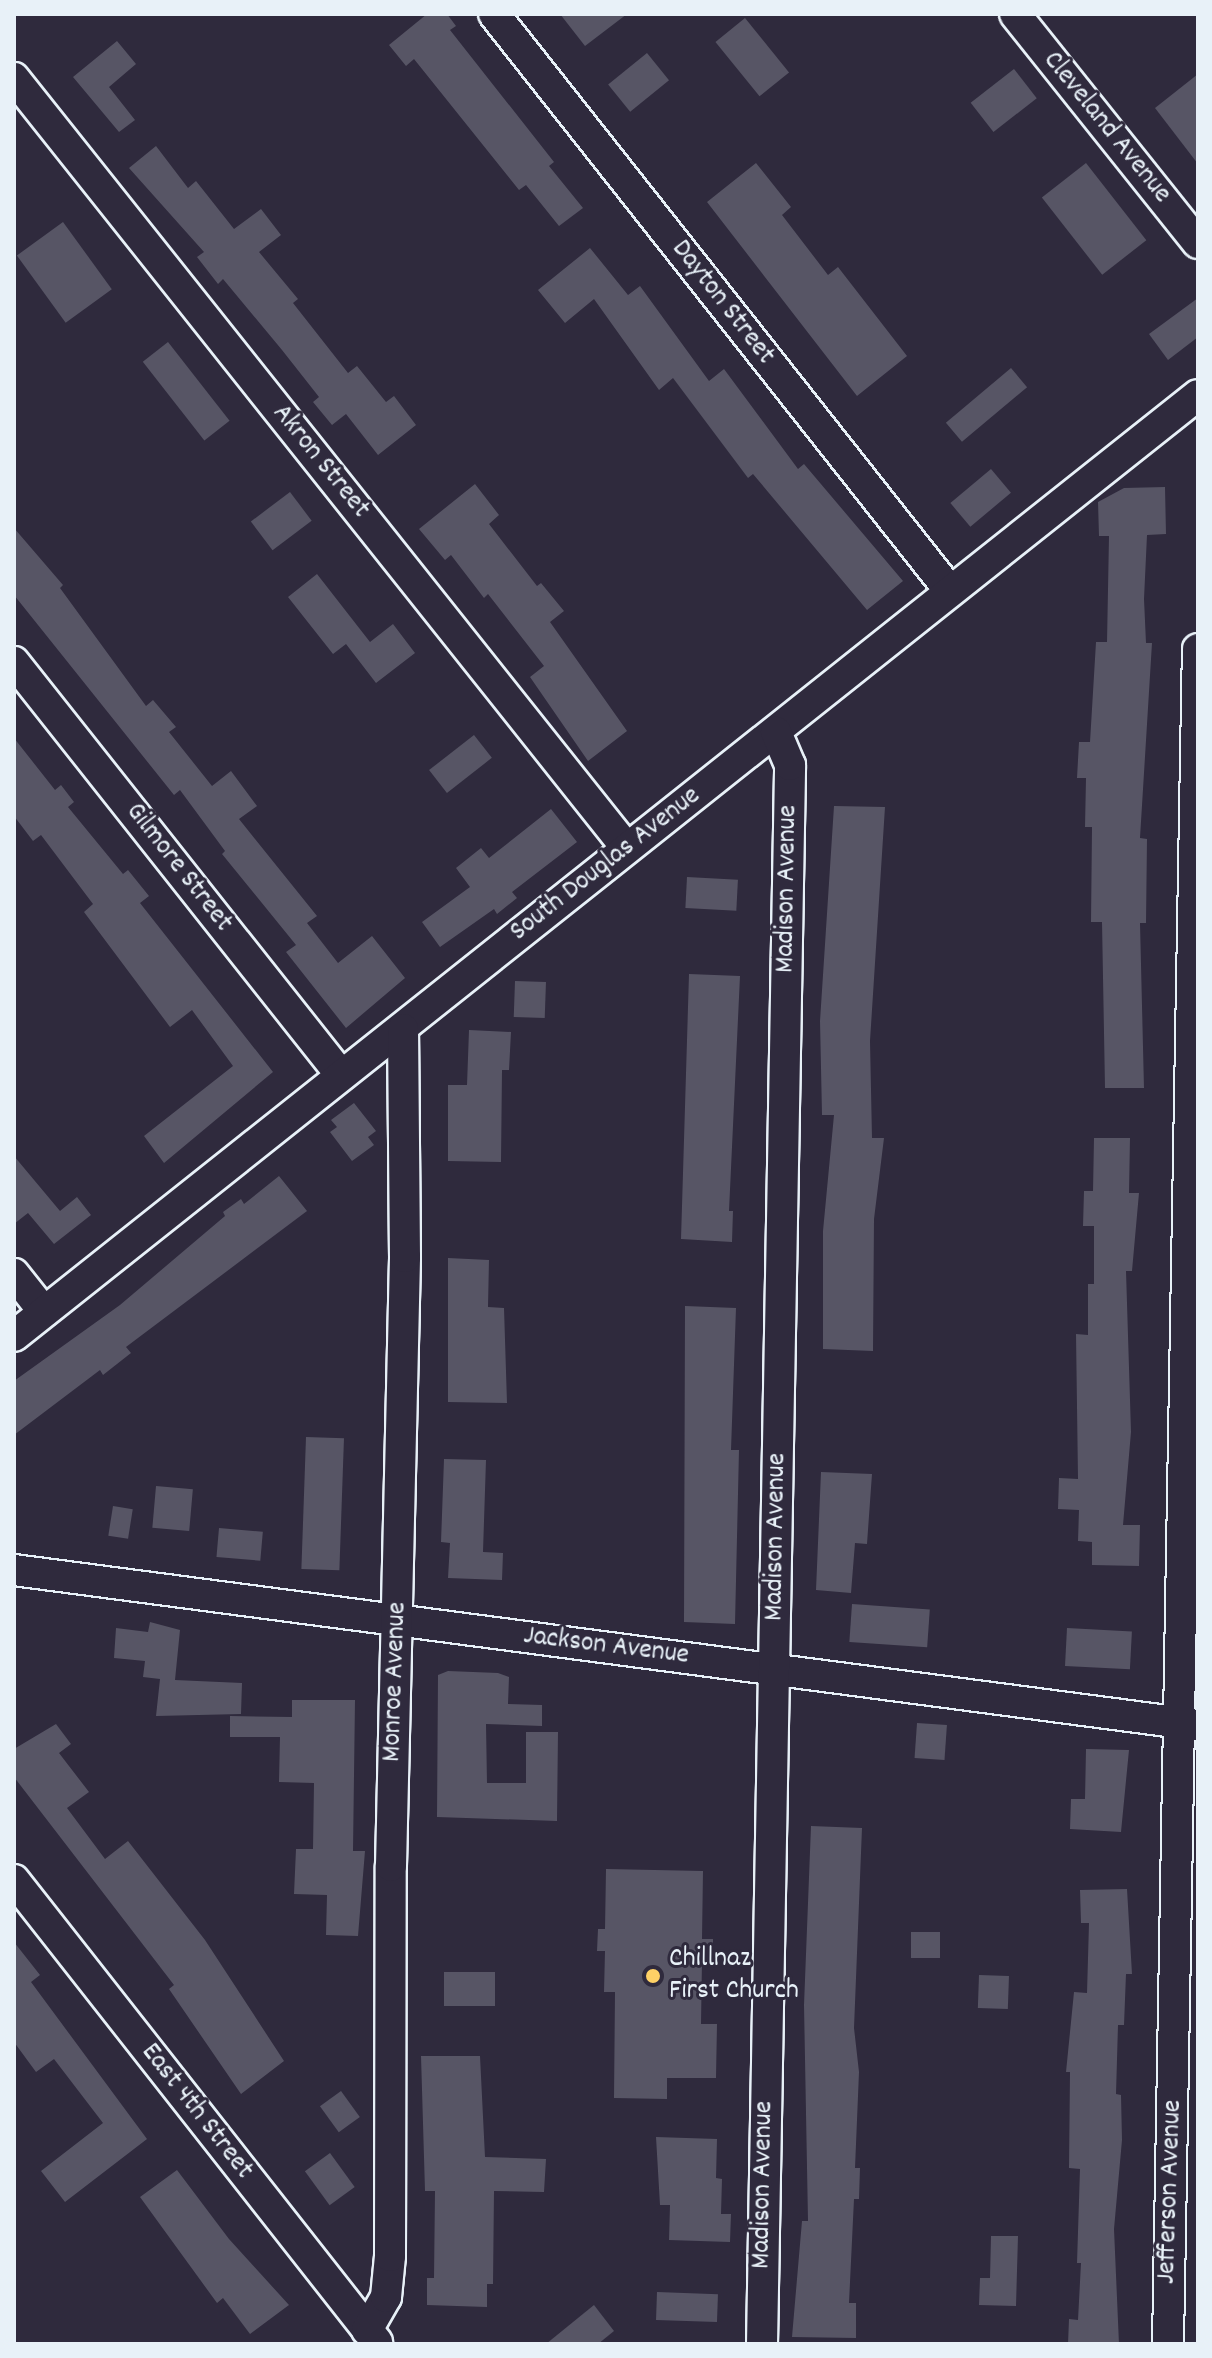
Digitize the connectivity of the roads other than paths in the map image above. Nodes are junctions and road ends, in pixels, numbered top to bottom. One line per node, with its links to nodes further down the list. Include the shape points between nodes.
1 (494, 14): 6 (street, Dayton Street)
2 (1015, 14): 4 (street, Cleveland Avenue)
3 (14, 78): 10 (street, Akron Street)
4 (1198, 243)
5 (1197, 399): 6 (street, South Douglas Avenue)
6 (950, 591): 9 (street, South Douglas Avenue)
7 (1198, 649): 19 (street, Jefferson Avenue)
8 (14, 662): 12 (street, Gilmore Street)
9 (776, 732): 10 (street, South Douglas Avenue); 18 (street, Madison Avenue, via 790,765)
10 (626, 847): 11 (street, South Douglas Avenue)
11 (403, 1029): 12 (street, South Douglas Avenue); 17 (street, Monroe Avenue)
12 (341, 1075): 14 (street, South Douglas Avenue)
13 (14, 1274): 14 (street)
14 (44, 1312): 15 (street, South Douglas Avenue)
15 (14, 1336)
16 (14, 1570): 17 (street, Jackson Avenue)
17 (398, 1618): 18 (street, Jackson Avenue); 21 (street, Monroe Avenue, via 390,2256 386,2297)
18 (775, 1668): 19 (street, Jackson Avenue); 22 (street, Madison Avenue)
19 (1187, 1724): 23 (street, Jefferson Avenue)
20 (14, 1880): 21 (street, East 4th Street)
21 (373, 2337)
22 (762, 2344)
23 (1168, 2344)

